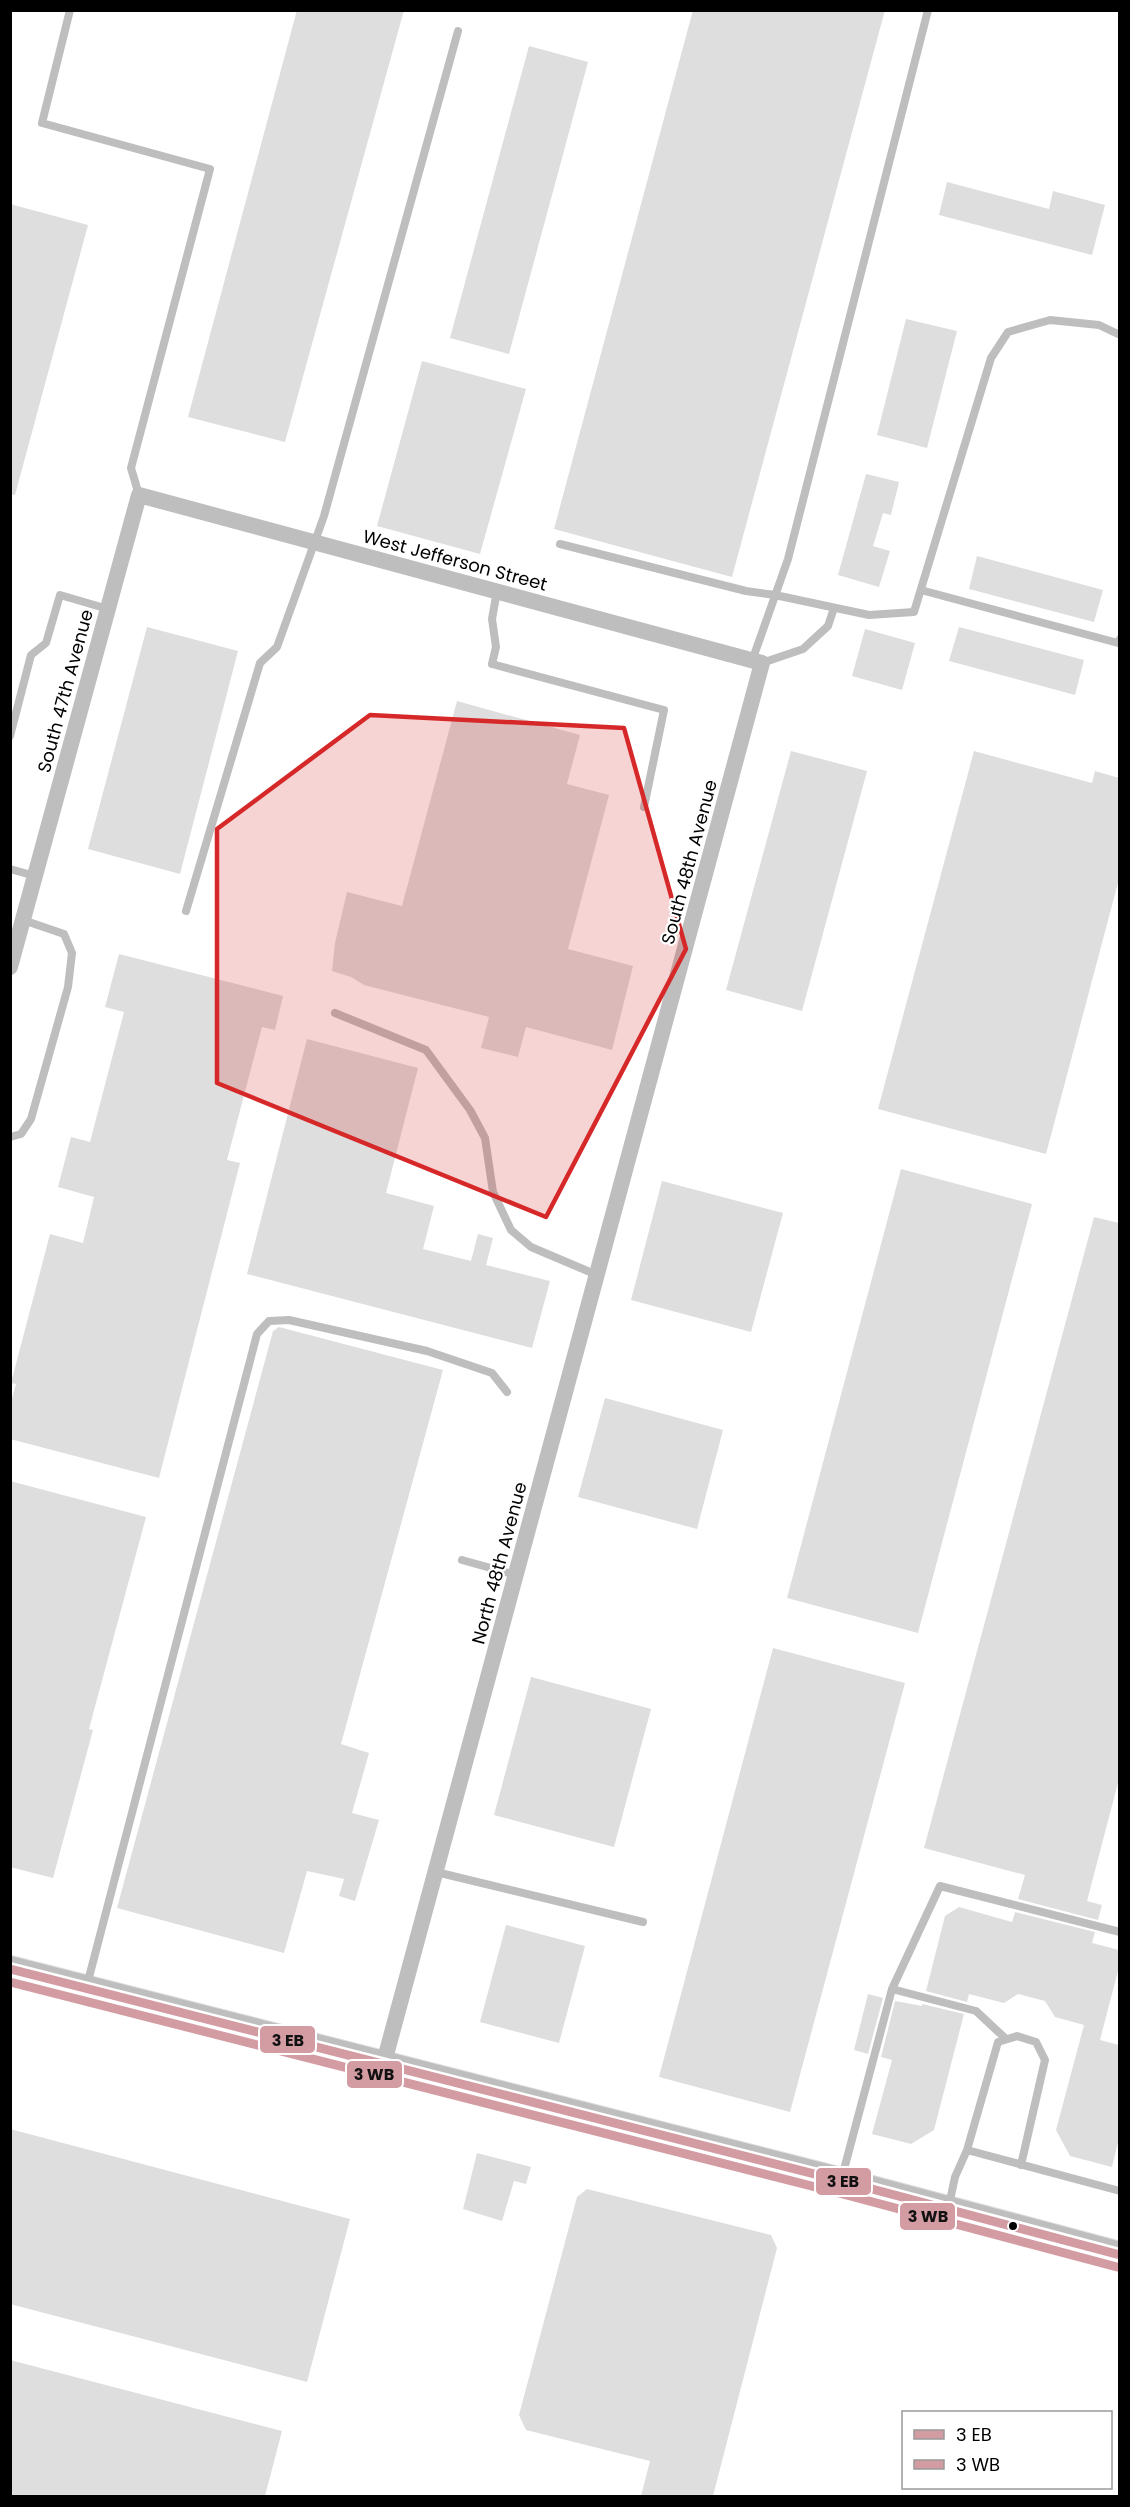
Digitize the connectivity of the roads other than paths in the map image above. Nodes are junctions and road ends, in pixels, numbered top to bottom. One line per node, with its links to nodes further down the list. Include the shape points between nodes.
1 (70, 10): 5 (lane, via 42,123 210,169 131,468)
2 (928, 10): 10 (lane, via 788,559)
3 (458, 31): 6 (lane)
4 (1119, 335): 8 (lane, via 1099,326 1050,320 1008,332 992,358)
5 (139, 495): 6 (street, West Jefferson Street); 12 (street, South 47th Avenue)
6 (315, 543): 9 (street, West Jefferson Street); 19 (lane, via 277,646 260,663)
7 (560, 544): 10 (lane)
8 (921, 590): 11 (lane, via 914,612 869,615); 13 (lane, via 1118,643)
9 (497, 591): 14 (street, West Jefferson Street); 16 (lane, via 492,619 496,647 492,664 664,710)
10 (775, 595): 11 (lane); 14 (lane)
11 (834, 608): 14 (lane, via 828,626 803,649)
12 (108, 609): 15 (lane, via 60,595 46,643 31,655); 18 (street, South 47th Avenue)
13 (1119, 639)
14 (757, 662): 23 (street, South 48th Avenue)
15 (10, 736)
16 (644, 807)
17 (10, 869): 18 (lane)
18 (35, 876): 20 (street, South 47th Avenue)
19 (186, 911)
20 (23, 920): 21 (street, South 47th Avenue); 24 (lane, via 64,934 72,953 68,987 31,1119 21,1134)
21 (10, 967)
22 (335, 1013): 25 (lane, via 426,1050 471,1110 485,1138 493,1192 511,1230 531,1247)
23 (653, 1071): 25 (street, North 48th Avenue)
24 (10, 1137)
25 (598, 1275): 28 (street, North 48th Avenue)
26 (507, 1392): 33 (lane, via 492,1373 415,1349 289,1320 269,1321 257,1334)
27 (462, 1560): 28 (lane)
28 (516, 1575): 29 (street, North 48th Avenue)
29 (436, 1872): 30 (lane); 36 (street, North 48th Avenue)
30 (643, 1922)
31 (1119, 1932): 34 (lane, via 940,1886)
32 (10, 1969): 33 (main road)
33 (86, 1989): 36 (main road)
34 (892, 1989): 35 (lane, via 976,2011); 39 (lane)
35 (1006, 2039): 37 (lane, via 998,2042); 38 (lane, via 1017,2036 1036,2042 1045,2060)
36 (383, 2066): 39 (main road)
37 (967, 2150): 38 (lane); 41 (lane, via 955,2177)
38 (1021, 2164): 40 (lane)
39 (842, 2181): 41 (main road)
40 (1119, 2191)
41 (948, 2209): 42 (main road)
42 (1119, 2255)

